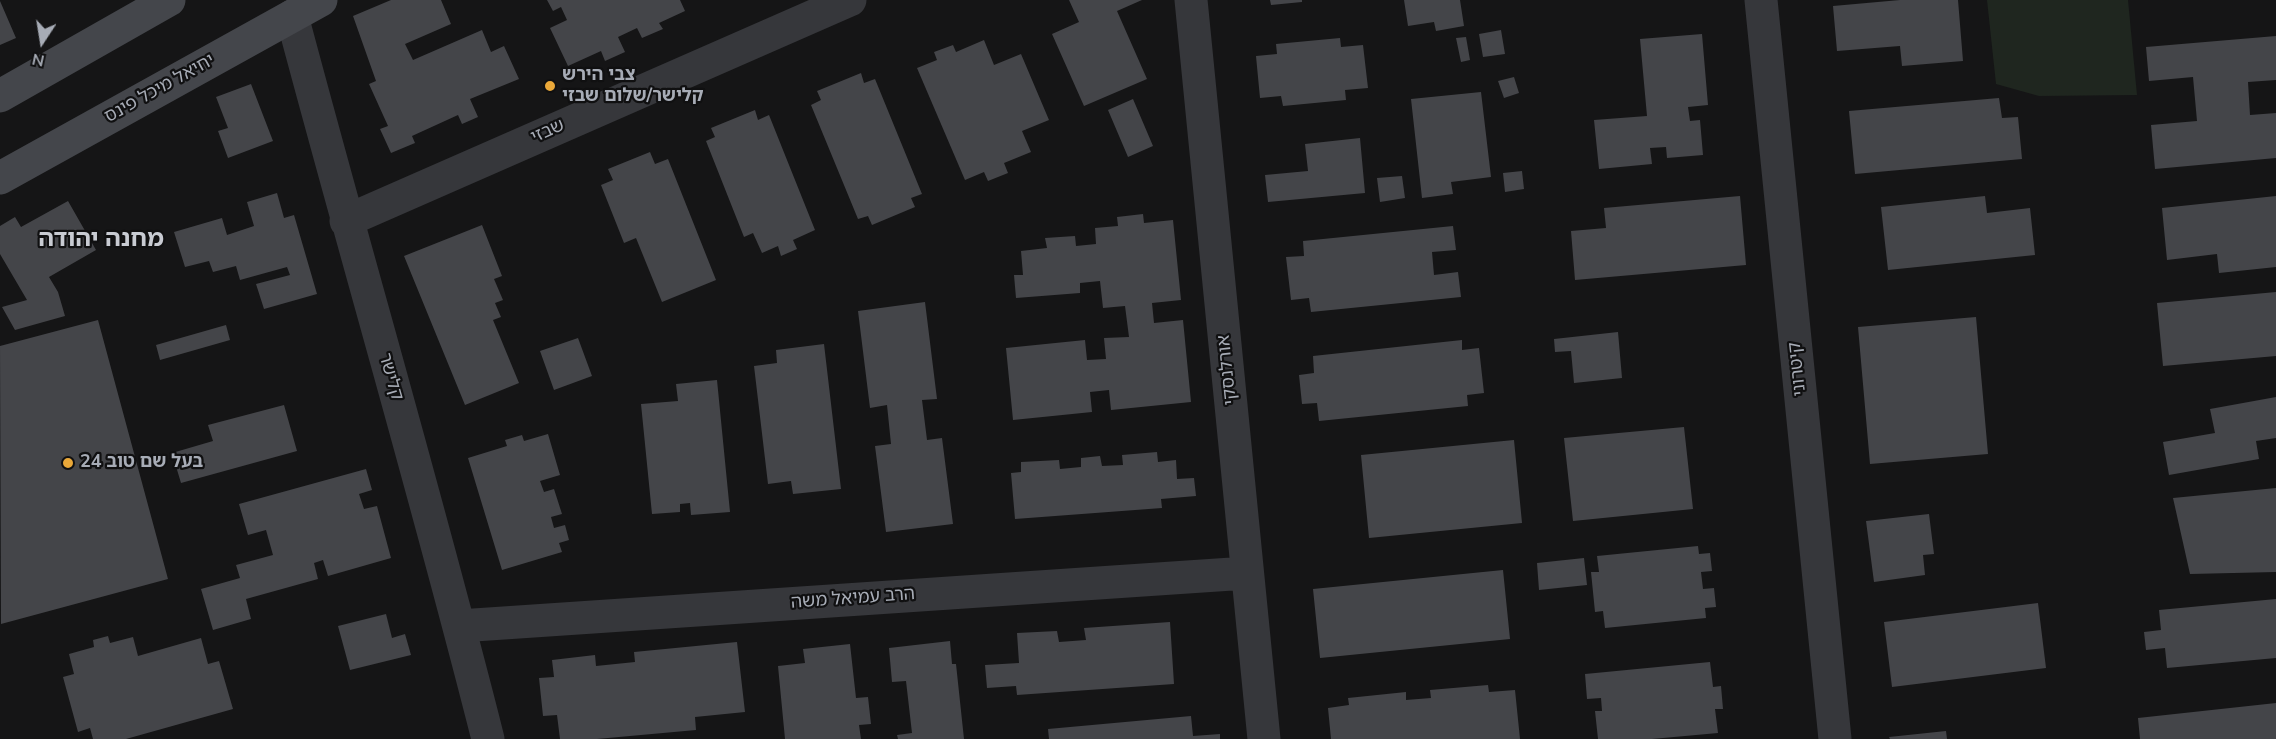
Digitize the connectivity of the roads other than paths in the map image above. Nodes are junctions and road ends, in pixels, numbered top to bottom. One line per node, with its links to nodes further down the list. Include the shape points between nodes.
1 (168, 0): 7 (main road)
2 (321, 0): 6 (main road, יחיאל מיכל פינס)
3 (850, 0): 9 (street, שבזי)
4 (1191, 0): 10 (street, אורלנסקי)
5 (1761, 0): 14 (street, קיטרוני)
6 (292, 16): 8 (main road, יחיאל מיכל פינס); 9 (street, קלישר)
7 (0, 96)
8 (0, 178)
9 (346, 221): 11 (street, קלישר)
10 (1248, 573): 11 (street, הרב עמיאל משה); 13 (street, אורלנסקי)
11 (459, 626): 12 (street, קלישר)
12 (488, 739)
13 (1264, 739)
14 (1835, 739)

